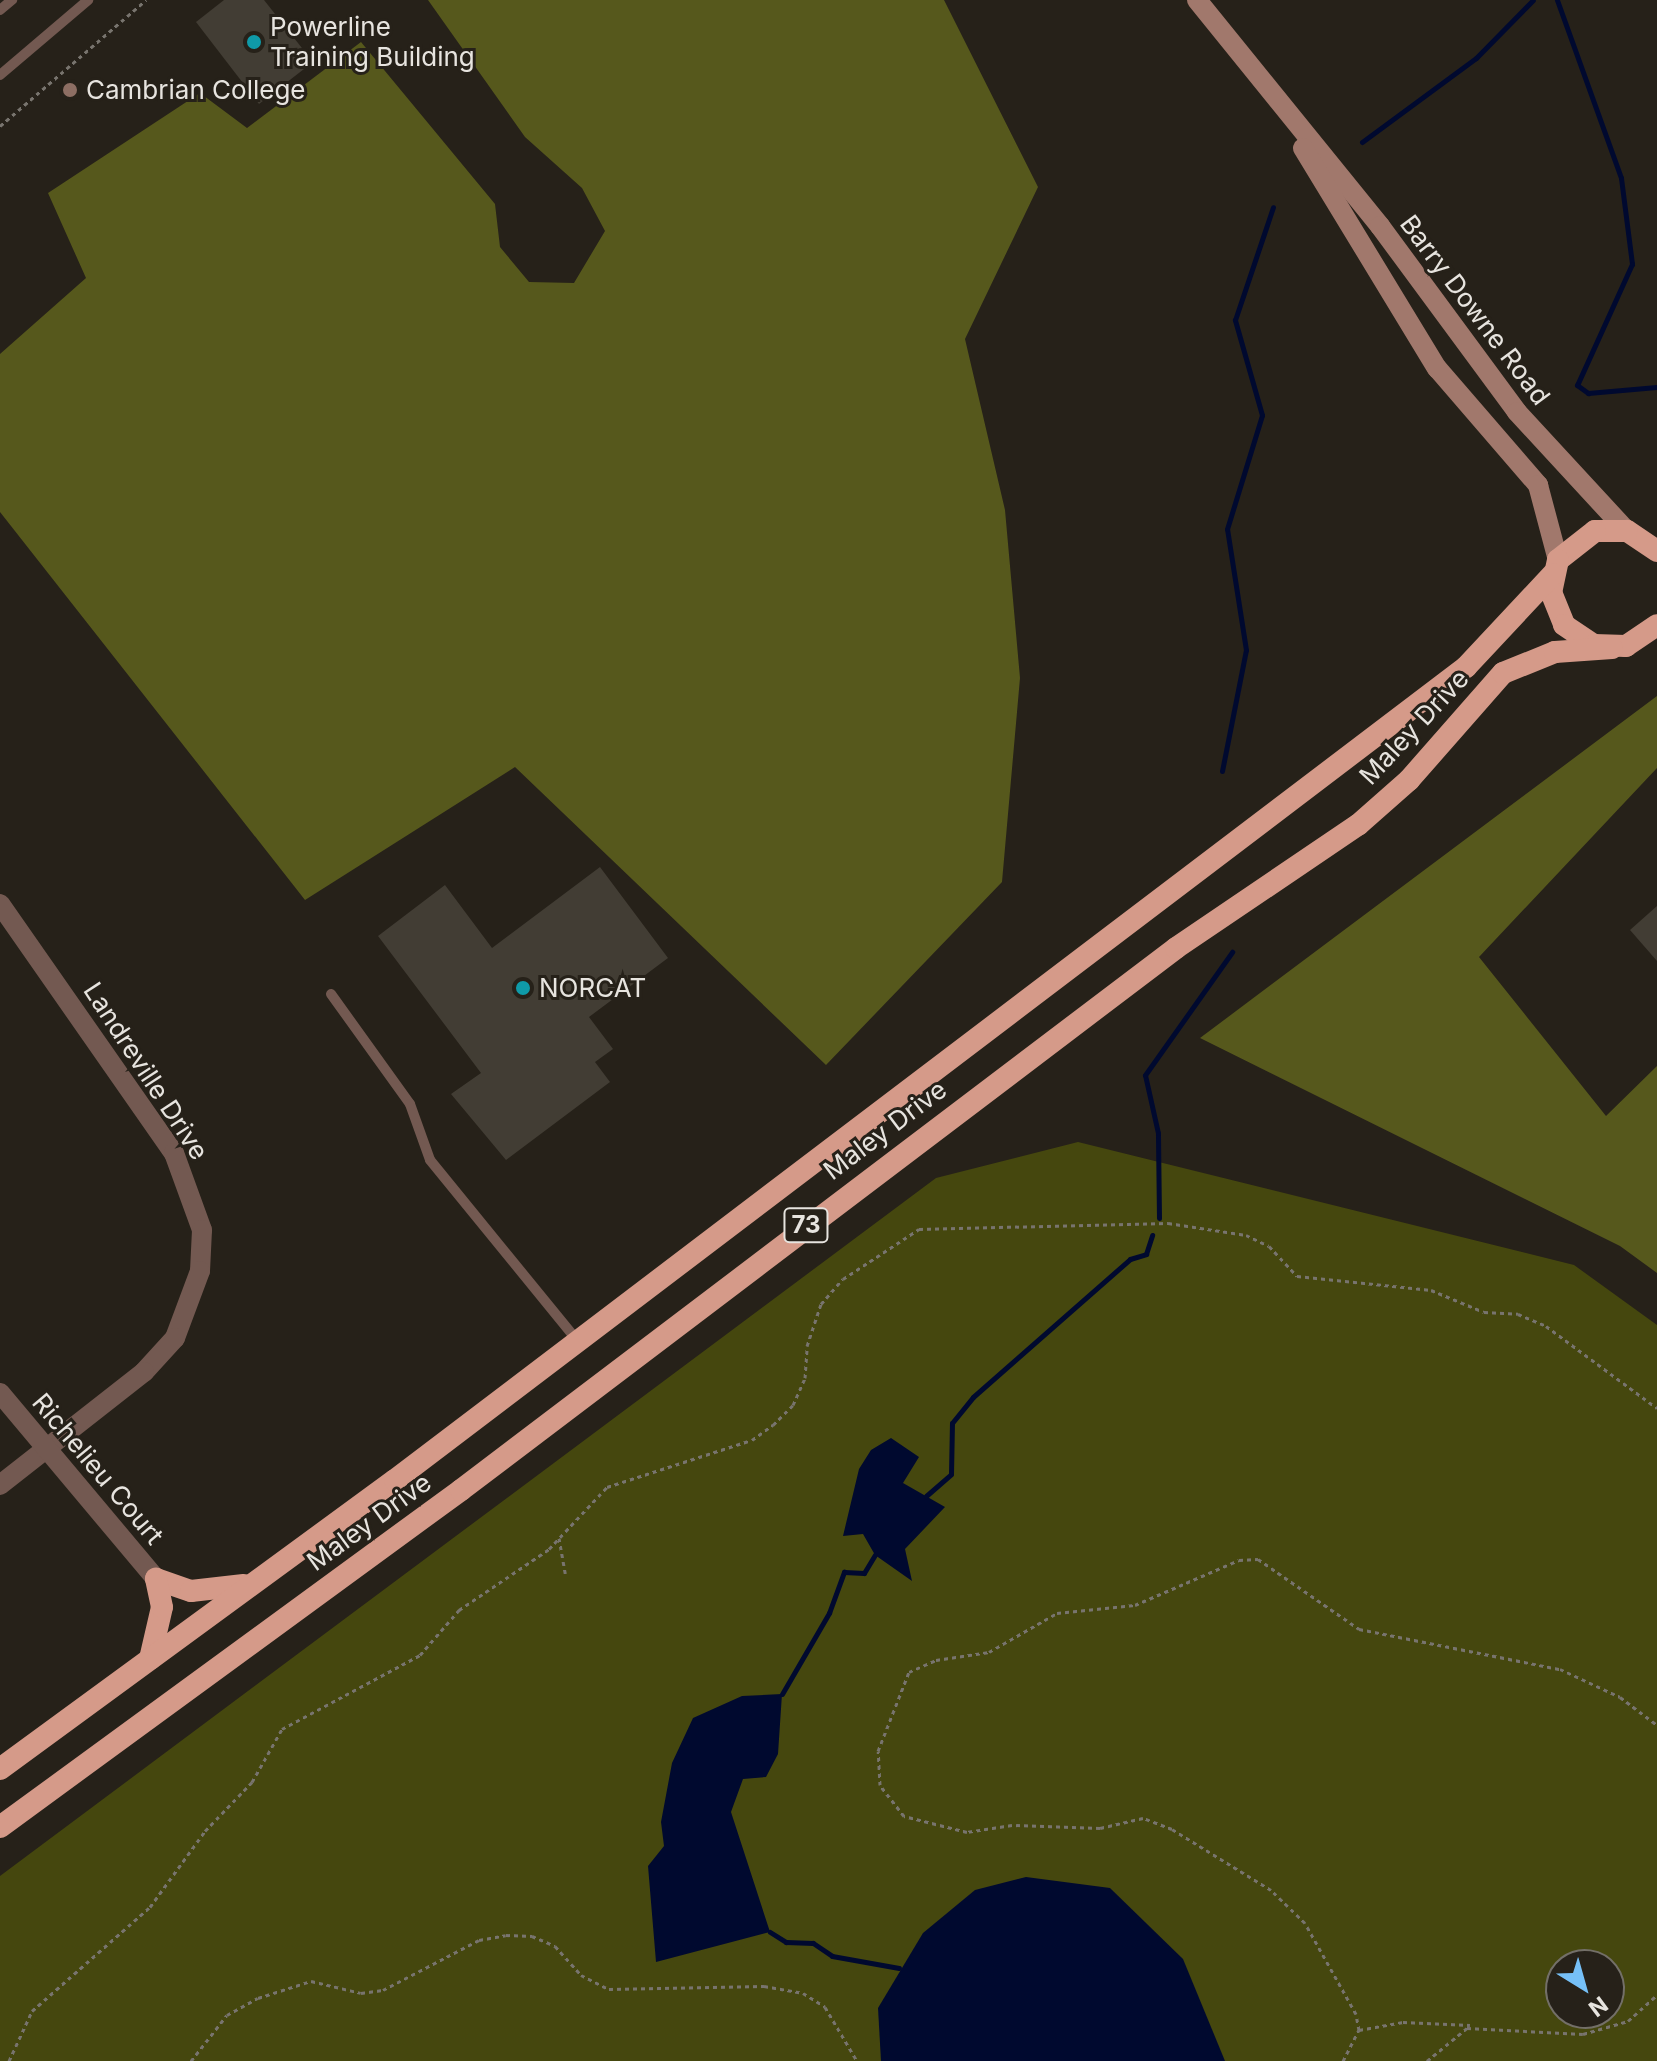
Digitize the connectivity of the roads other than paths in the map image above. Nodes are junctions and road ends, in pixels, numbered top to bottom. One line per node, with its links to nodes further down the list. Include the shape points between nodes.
1 (12, 0): 4 (lane)
2 (88, 0): 5 (lane)
3 (1197, 0): 6 (main road, Barry Downe Road)
4 (0, 10)
5 (0, 75)
6 (1286, 117): 7 (main road, Barry Downe Road, via 1380,226 1517,412); 9 (main road, Barry Downe Road, via 1437,368 1538,485)
7 (1640, 531): 8 (highway); 9 (highway, Maley Drive, via 1580,537)
8 (1657, 551)
9 (1555, 567): 11 (highway, via 1551,592 1564,625 1578,638); 14 (highway, Maley Drive / 73, via 1466,667)
10 (1657, 626): 11 (highway, Maley Drive, via 1639,640)
11 (1612, 648): 22 (highway, Maley Drive / 73, via 1555,652 1503,673 1409,780 1358,825 1163,957 461,1490)
12 (0, 904): 16 (street, Landreville Drive, via 174,1153 202,1230 200,1271 175,1338 144,1372)
13 (331, 994): 14 (lane, via 410,1104 430,1160)
14 (576, 1339): 19 (highway, Maley Drive / 73)
15 (0, 1393): 16 (street, Richelieu Court)
16 (45, 1450): 17 (street, Landreville Drive); 18 (street, Richelieu Court, via 90,1494)
17 (0, 1485)
18 (156, 1579): 19 (highway, via 191,1591); 20 (highway, via 162,1607)
19 (251, 1583): 20 (highway, Maley Drive / 73)
20 (150, 1660): 21 (highway, Maley Drive / 73)
21 (0, 1769)
22 (0, 1827)

